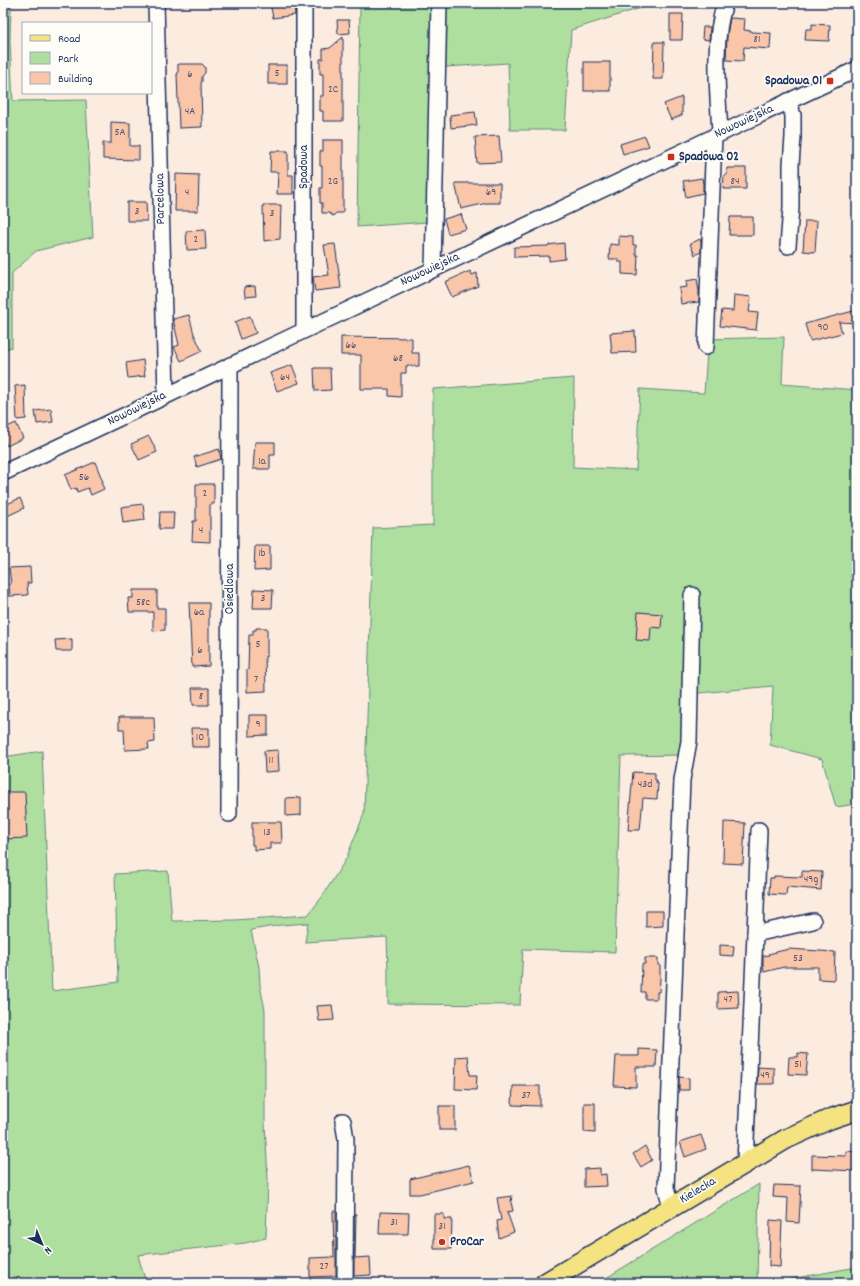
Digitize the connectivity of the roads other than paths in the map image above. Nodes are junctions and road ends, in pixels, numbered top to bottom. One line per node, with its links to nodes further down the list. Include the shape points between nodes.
1 (156, 3): 13 (street, Parcelowa)
2 (304, 3): 10 (street, Spadowa)
3 (439, 3): 9 (street)
4 (725, 3): 7 (street, via 721,14 717,58)
5 (857, 69): 6 (street, Nowowiejska)
6 (788, 101): 7 (street, Nowowiejska); 8 (street, via 794,115 794,137)
7 (717, 135): 9 (street, Nowowiejska); 11 (street)
8 (788, 246)
9 (433, 269): 10 (street, Nowowiejska)
10 (304, 330): 12 (street, Nowowiejska)
11 (706, 347)
12 (230, 365): 13 (street, Nowowiejska); 16 (street, Osiedlowa)
13 (166, 395): 14 (street, Nowowiejska)
14 (3, 473)
15 (692, 595): 23 (street, via 689,741 682,780 666,1188)
16 (229, 814)
17 (758, 830): 19 (street)
18 (813, 921): 19 (street)
19 (755, 934): 22 (street)
20 (857, 1110): 22 (main road, Kielecka, via 830,1119)
21 (343, 1121): 24 (street, via 346,1139)
22 (745, 1163): 23 (main road, Kielecka)
23 (670, 1207): 25 (main road, Kielecka)
24 (345, 1283)
25 (545, 1283)

